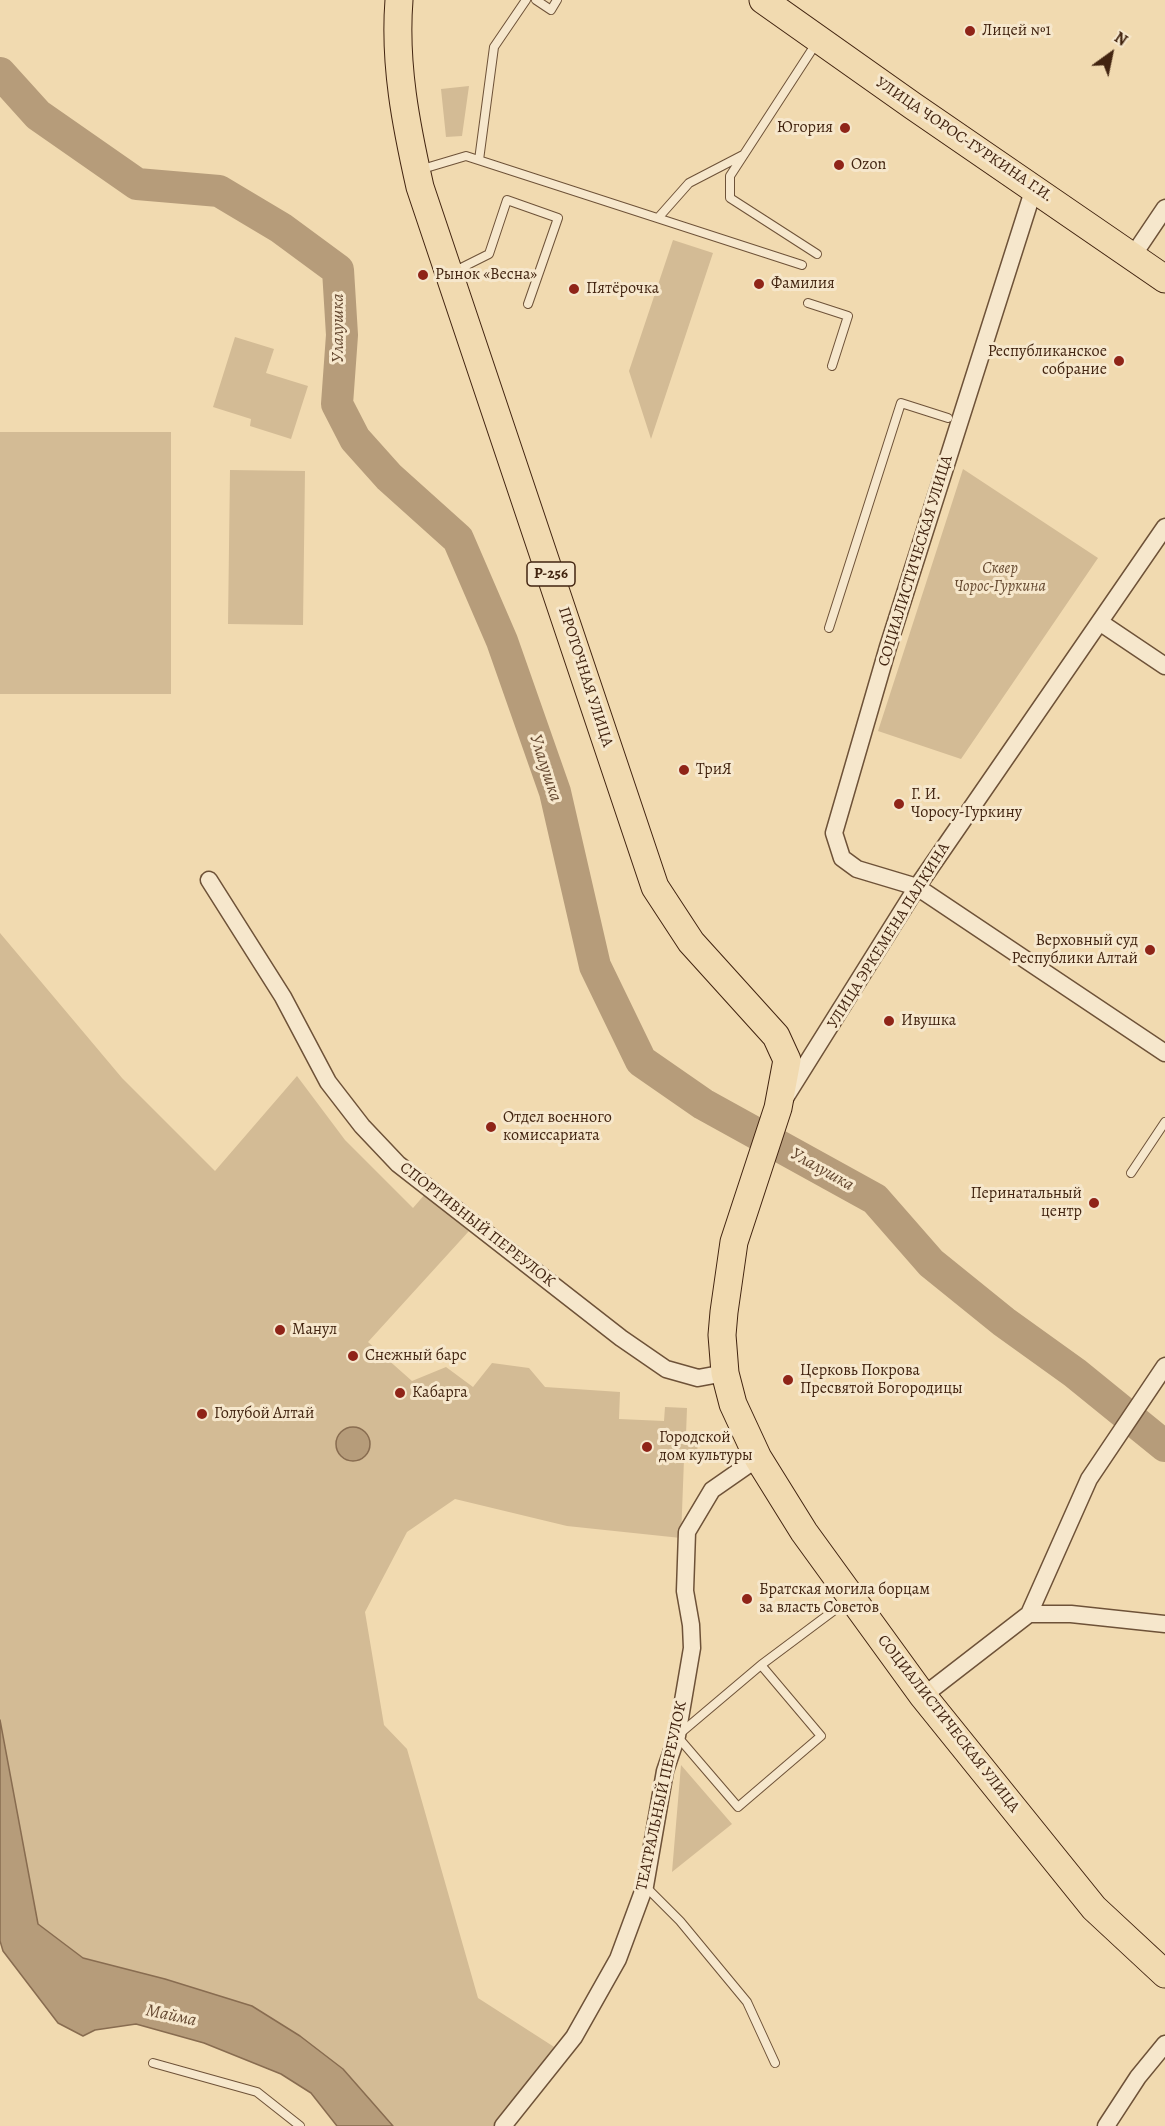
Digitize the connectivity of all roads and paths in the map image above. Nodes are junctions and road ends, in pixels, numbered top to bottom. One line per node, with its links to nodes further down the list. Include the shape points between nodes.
1 (399, 0): 9 (main road, ПРОТОЧНАЯ УЛИЦА / Р-256, via 396,34 400,87)
2 (526, 0): 8 (lane, via 494,47)
3 (536, 0): 4 (lane, via 550,10)
4 (557, 0)
5 (763, 0): 6 (main road, УЛИЦА ЧОРОС-ГУРКИНА Г.И.)
6 (819, 39): 7 (lane); 10 (main road, УЛИЦА ЧОРОС-ГУРКИНА Г.И.)
7 (743, 154): 12 (lane, via 689,183); 13 (lane, via 730,176 730,198)
8 (479, 160): 9 (lane, via 466,156); 12 (lane)
9 (417, 171): 16 (main road, ПРОТОЧНАЯ УЛИЦА / Р-256)
10 (1034, 188): 14 (main road, УЛИЦА ЧОРОС-ГУРКИНА Г.И.); 21 (street, СОЦИАЛИСТИЧЕСКАЯ УЛИЦА)
11 (1165, 208): 14 (street)
12 (658, 218): 15 (lane)
13 (817, 254)
14 (1132, 257): 17 (main road, УЛИЦА ЧОРОС-ГУРКИНА Г.И.)
15 (802, 265)
16 (450, 274): 19 (lane, via 489,254 507,200 558,218); 29 (main road, ПРОТОЧНАЯ УЛИЦА / Р-256, via 656,887 691,942 776,1036 787,1060)
17 (1165, 279)
18 (808, 303): 20 (lane, via 848,316)
19 (528, 304)
20 (832, 366)
21 (953, 420): 24 (lane, via 902,403); 27 (street, СОЦИАЛИСТИЧЕСКАЯ УЛИЦА, via 834,833 842,858 857,869)
22 (1165, 527): 23 (street, УЛИЦА ЭРКЕМЕНА ПАЛКИНА)
23 (1101, 622): 25 (street); 27 (street, УЛИЦА ЭРКЕМЕНА ПАЛКИНА)
24 (829, 628)
25 (1165, 666)
26 (209, 880): 32 (street, СПОРТИВНЫЙ ПЕРЕУЛОК, via 283,997 328,1082 398,1164 666,1369 698,1378)
27 (917, 887): 28 (street, СОЦИАЛИСТИЧЕСКАЯ УЛИЦА); 29 (street, УЛИЦА ЭРКЕМЕНА ПАЛКИНА)
28 (1165, 1053)
29 (778, 1108): 32 (main road, СОЦИАЛИСТИЧЕСКАЯ УЛИЦА / Р-256, via 729,1263 722,1335)
30 (1165, 1122): 31 (lane)
31 (1131, 1173)
32 (725, 1373): 34 (main road, СОЦИАЛИСТИЧЕСКАЯ УЛИЦА / Р-256, via 733,1404)
33 (1161, 1375): 36 (street, via 1089,1479)
34 (758, 1458): 35 (main road, СОЦИАЛИСТИЧЕСКАЯ УЛИЦА / Р-256, via 804,1532); 40 (street, ТЕАТРАЛЬНЫЙ ПЕРЕУЛОК, via 712,1490 687,1532 685,1591 692,1648)
35 (852, 1598): 38 (lane); 39 (main road, СОЦИАЛИСТИЧЕСКАЯ УЛИЦА / Р-256)
36 (1029, 1614): 37 (street, via 1071,1614); 39 (street)
37 (1165, 1624)
38 (761, 1665): 40 (lane); 40 (lane, via 821,1736 738,1807)
39 (923, 1696): 42 (main road, СОЦИАЛИСТИЧЕСКАЯ УЛИЦА / Р-256, via 1094,1908)
40 (677, 1736): 41 (street, ТЕАТРАЛЬНЫЙ ПЕРЕУЛОК, via 665,1771)
41 (645, 1887): 44 (lane, via 681,1921 747,2002); 47 (street, ТЕАТРАЛЬНЫЙ ПЕРЕУЛОК, via 618,1959 574,2037)
42 (1165, 1974)
43 (1165, 2044): 48 (street)
44 (775, 2063)
45 (153, 2064): 46 (lane, via 257,2092)
46 (300, 2126)
47 (503, 2126)
48 (1106, 2126)

